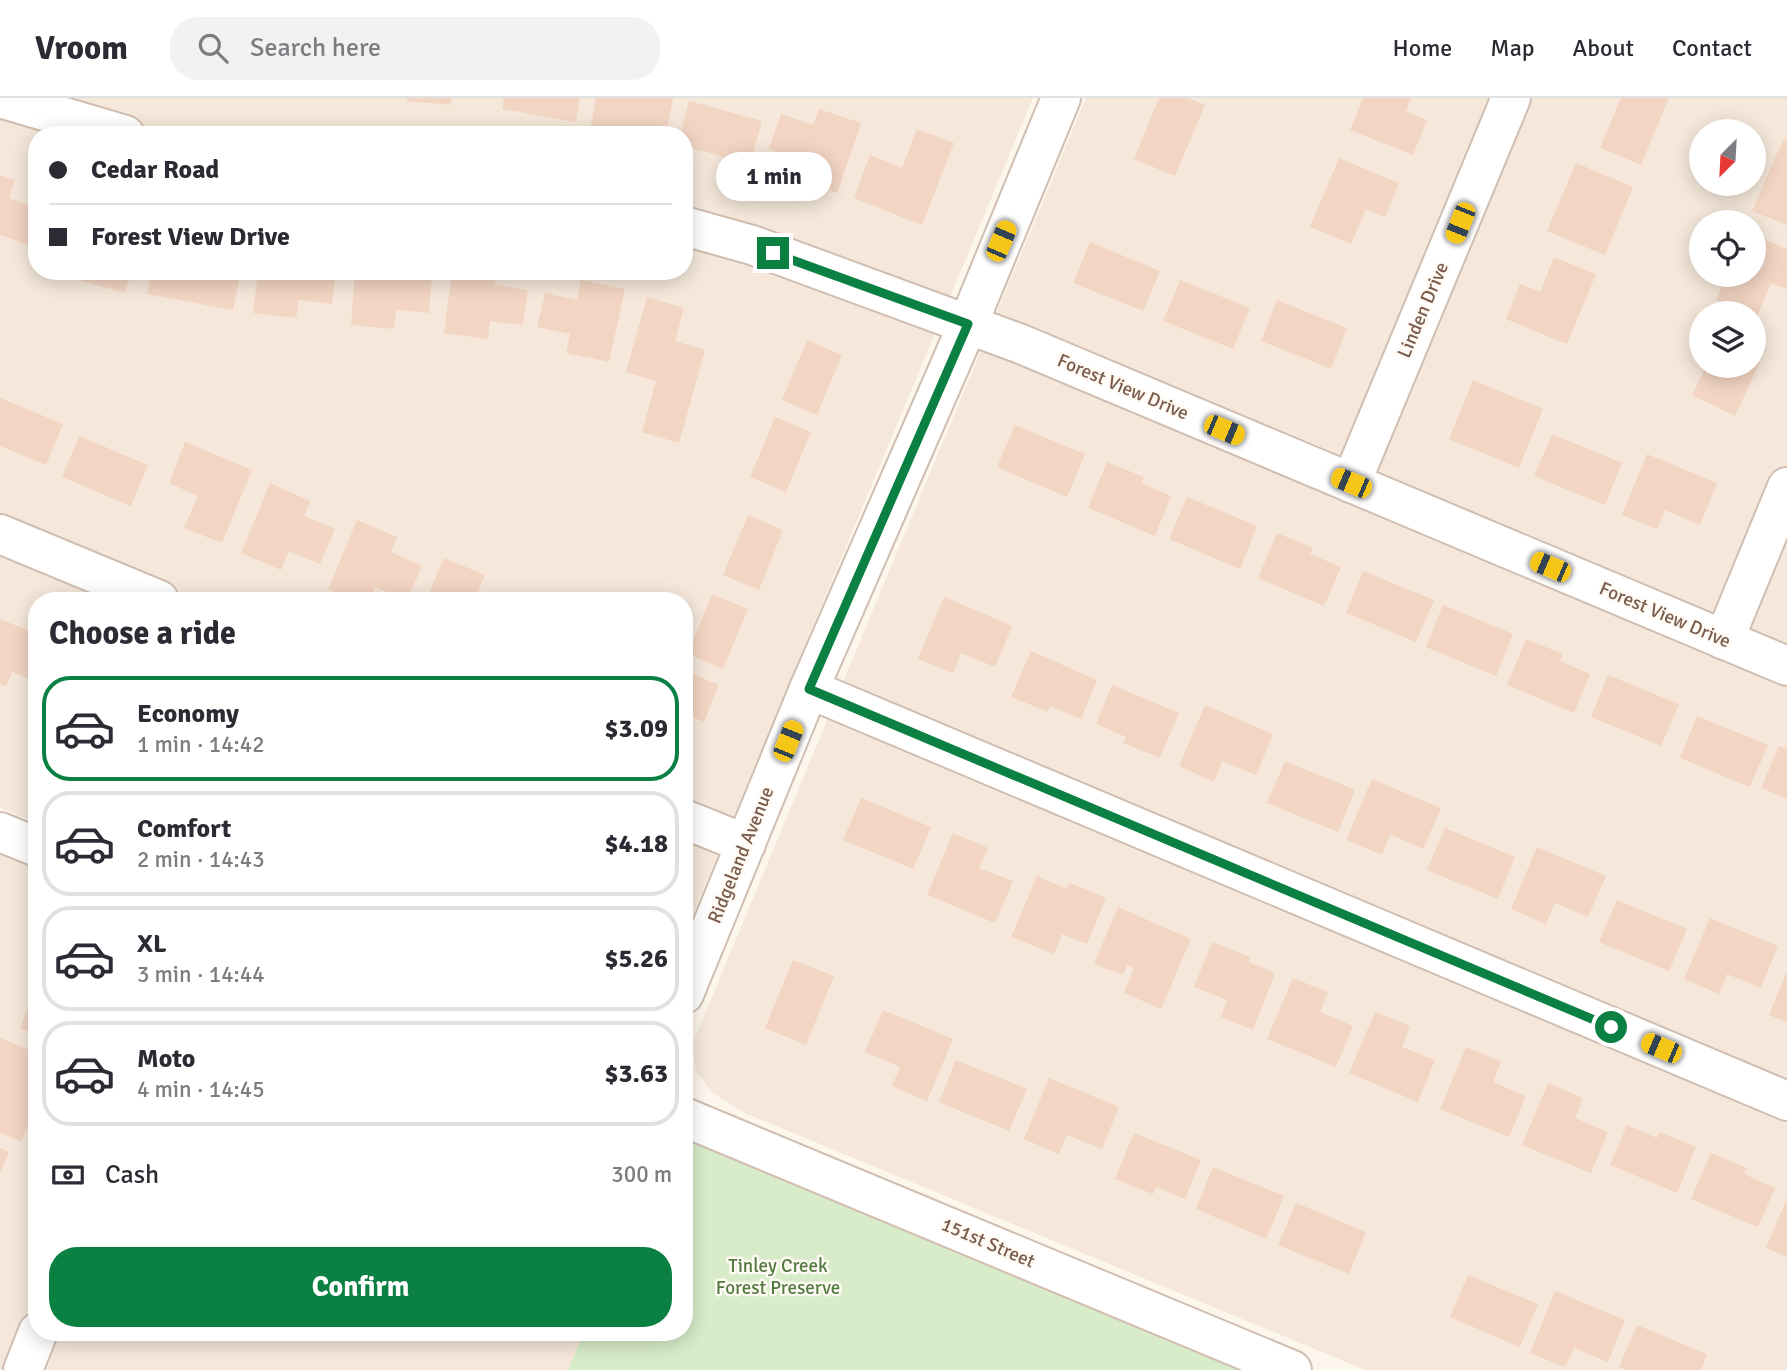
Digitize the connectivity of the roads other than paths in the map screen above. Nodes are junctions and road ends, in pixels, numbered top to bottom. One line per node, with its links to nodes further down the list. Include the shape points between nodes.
1 (0, 98): 4 (street)
2 (1061, 98): 7 (street, Ridgeland Avenue)
3 (1511, 98): 8 (street, Linden Drive)
4 (46, 105): 5 (street)
5 (101, 126)
6 (693, 229): 7 (street, Forest View Drive, via 752,245)
7 (968, 324): 8 (street, Forest View Drive); 14 (street, Ridgeland Avenue)
8 (1351, 483): 12 (street, Forest View Drive)
9 (1787, 487): 12 (street)
10 (0, 534): 11 (street)
11 (140, 592)
12 (1724, 640): 13 (street, Forest View Drive)
13 (1787, 666)
14 (809, 689): 18 (street, Ridgeland Avenue); 20 (street)
15 (693, 822): 18 (street)
16 (0, 832): 17 (street)
17 (28, 843)
18 (746, 845): 19 (street, Ridgeland Avenue)
19 (693, 972)
20 (1787, 1101)
21 (693, 1121): 24 (street, 151st Street)
22 (34, 1341): 23 (street)
23 (23, 1370)
24 (1292, 1370)

